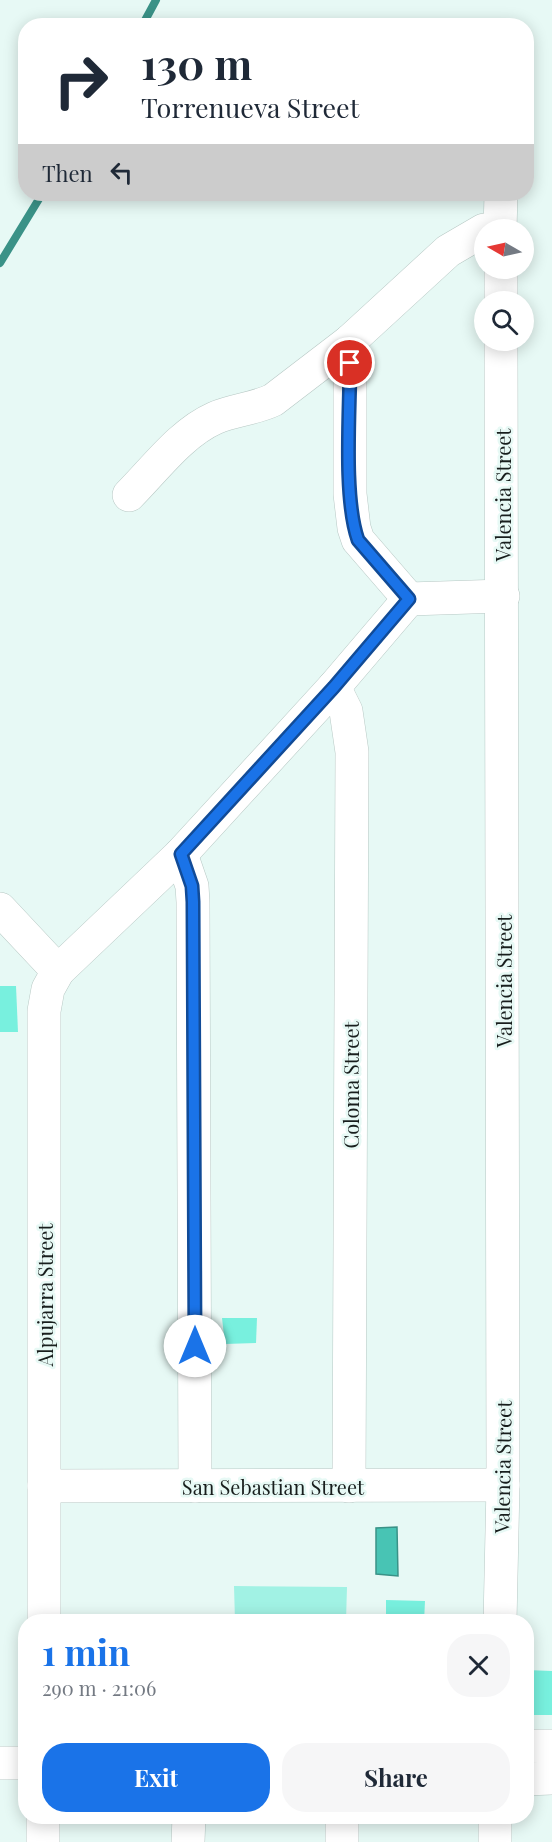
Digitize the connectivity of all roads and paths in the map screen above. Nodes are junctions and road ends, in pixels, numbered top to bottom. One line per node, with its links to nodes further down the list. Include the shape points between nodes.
1 (474, 234): 2 (street, via 448,251)
2 (350, 341): 4 (street, via 261,406 230,412 196,429); 6 (street, via 350,494 354,528 358,540)
3 (501, 351): 5 (street, Valencia Street)
4 (129, 495)
5 (503, 596): 6 (street); 11 (street, Valencia Street)
6 (409, 599): 7 (street)
7 (334, 687): 8 (street); 14 (street, Coloma Street, via 346,711 352,752)
8 (181, 854): 10 (street); 13 (street, via 193,902)
9 (0, 909): 10 (street)
10 (58, 971): 12 (street, Alpujarra Street, via 48,988 44,1011)
11 (503, 1485): 14 (street, San Sebastian Street); 16 (street, Valencia Street)
12 (44, 1486): 13 (street, San Sebastian Street); 15 (street, Alpujarra Street)
13 (195, 1486): 14 (street, San Sebastian Street)
14 (349, 1486)
15 (44, 1614)
16 (500, 1614)
17 (534, 1746): 18 (street)
18 (552, 1746)
19 (0, 1763): 20 (street)
20 (18, 1763)
21 (552, 1778): 22 (street)
22 (534, 1779)
23 (43, 1824): 27 (street)
24 (189, 1824): 28 (street)
25 (342, 1824): 29 (street)
26 (495, 1824): 30 (street)
27 (43, 1842)
28 (189, 1842)
29 (342, 1842)
30 (495, 1842)

